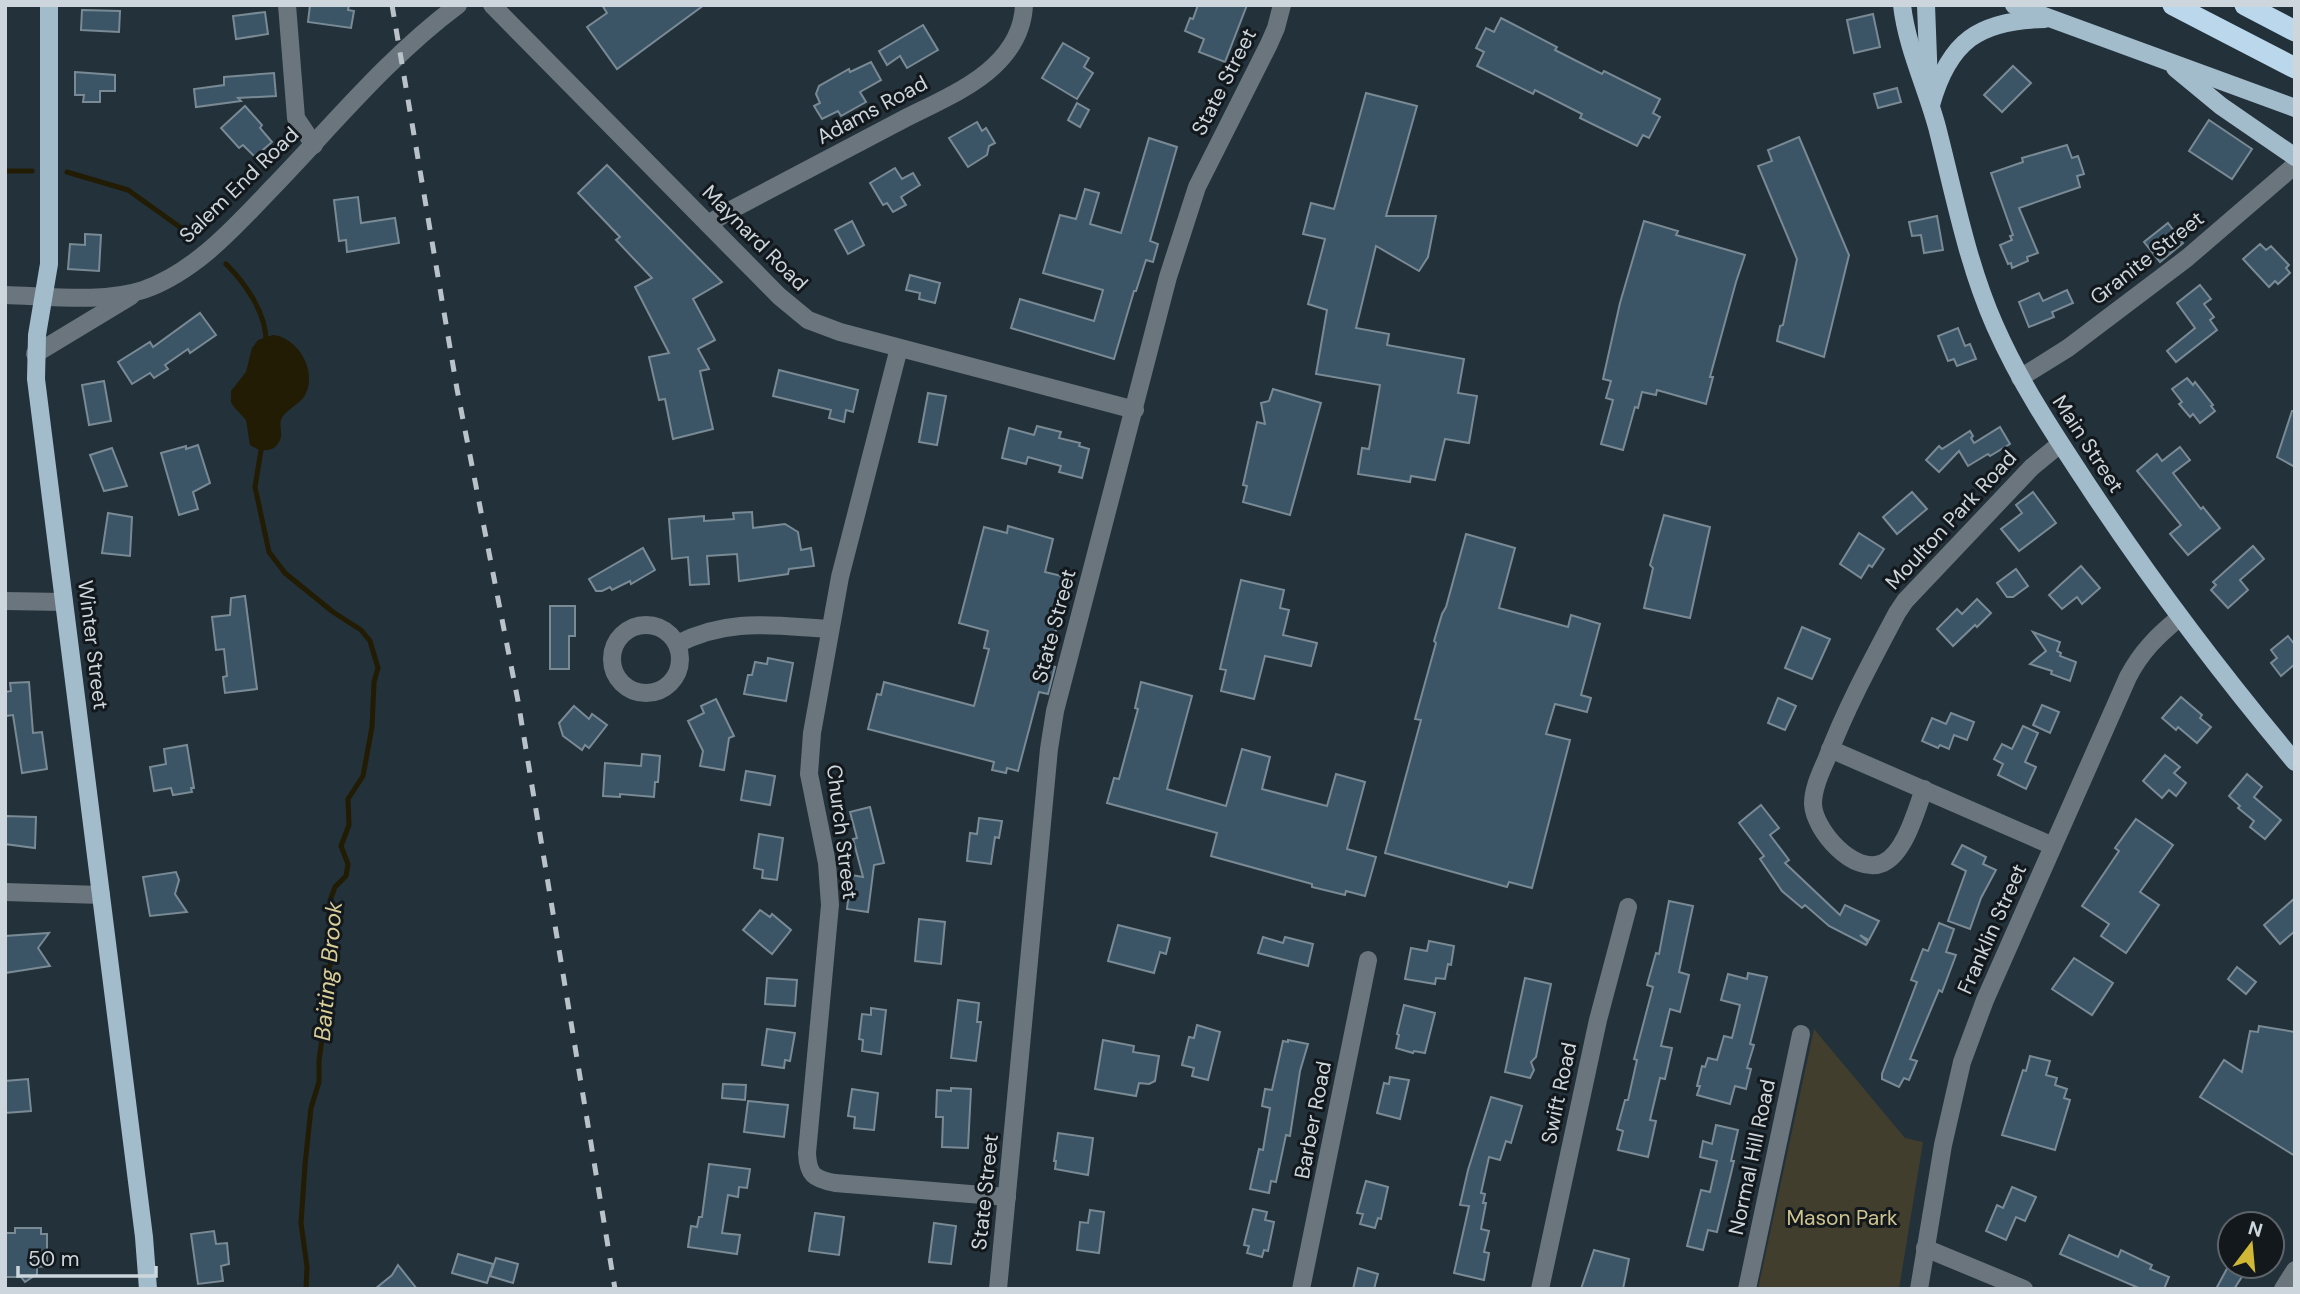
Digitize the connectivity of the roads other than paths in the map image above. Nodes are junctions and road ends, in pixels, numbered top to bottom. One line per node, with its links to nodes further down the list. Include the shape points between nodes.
1 (50, 5): 24 (main road, Winter Street, via 49,264)
2 (287, 5): 18 (street, via 296,118)
3 (492, 5): 21 (street, Maynard Road)
4 (1024, 5): 21 (street, Adams Road, via 1020,30 1012,44 978,78)
5 (1282, 5): 28 (street, State Street, via 1269,44 1188,209)
6 (1902, 5): 16 (main road, Main Street, via 1909,43)
7 (1926, 5): 16 (main road, Main Street)
8 (2014, 5): 12 (main road)
9 (2173, 5): 15 (highway)
10 (2245, 5): 13 (highway)
11 (450, 7): 18 (street, Salem End Road)
12 (2054, 19): 14 (main road); 16 (main road, via 1997,24 1969,39 1942,72)
13 (2295, 30)
14 (2151, 54): 17 (main road); 19 (main road)
15 (2295, 68)
16 (1931, 105): 27 (main road, Main Street, via 1981,289)
17 (2295, 108)
18 (314, 145): 22 (street, Salem End Road, via 208,250)
19 (2295, 157)
20 (2295, 165): 27 (street, Granite Street, via 2187,258 2068,348)
21 (708, 224): 25 (street, Maynard Road, via 808,320)
22 (141, 291): 24 (street, Salem End Road); 26 (street)
23 (5, 295): 24 (street, Salem End Road)
24 (44, 296): 26 (main road, Winter Street)
25 (899, 348): 28 (street, Maynard Road); 33 (street, Church Street)
26 (35, 354): 31 (main road, Winter Street)
27 (2020, 378): 29 (main road, Main Street)
28 (1135, 410): 44 (street, State Street, via 1051,728)
29 (2060, 444): 32 (main road, Main Street); 35 (street, Moulton Park Road, via 2032,467 1905,601)
30 (5, 601): 31 (street)
31 (64, 601): 40 (main road, Winter Street)
32 (2179, 618): 36 (main road, Main Street); 38 (street, Franklin Street, via 2150,642 2138,659)
33 (830, 629): 34 (street, via 730,626); 44 (street, Church Street, via 810,764 830,905 807,1164 812,1174 835,1183)
34 (677, 643)
35 (1830, 748): 37 (street); 37 (street, Moulton Park Road, via 1815,792 1815,815 1838,849 1861,864 1883,863 1900,847)
36 (2295, 762)
37 (1924, 789): 38 (street)
38 (2053, 846): 45 (street, Franklin Street, via 1984,1000 1962,1062)
39 (5, 892): 40 (street)
40 (101, 895): 47 (main road, Winter Street)
41 (1629, 907): 50 (street, Swift Road, via 1595,1034)
42 (1368, 960): 49 (street, Barber Road)
43 (1801, 1034): 51 (street, Normal Hill Road)
44 (1007, 1197): 48 (street, State Street)
45 (1925, 1248): 52 (street, Franklin Street); 53 (street)
46 (2295, 1270): 54 (street)
47 (148, 1289)
48 (998, 1289)
49 (1301, 1289)
50 (1540, 1289)
51 (1747, 1289)
52 (1919, 1289)
53 (2024, 1289)
54 (2283, 1289)

